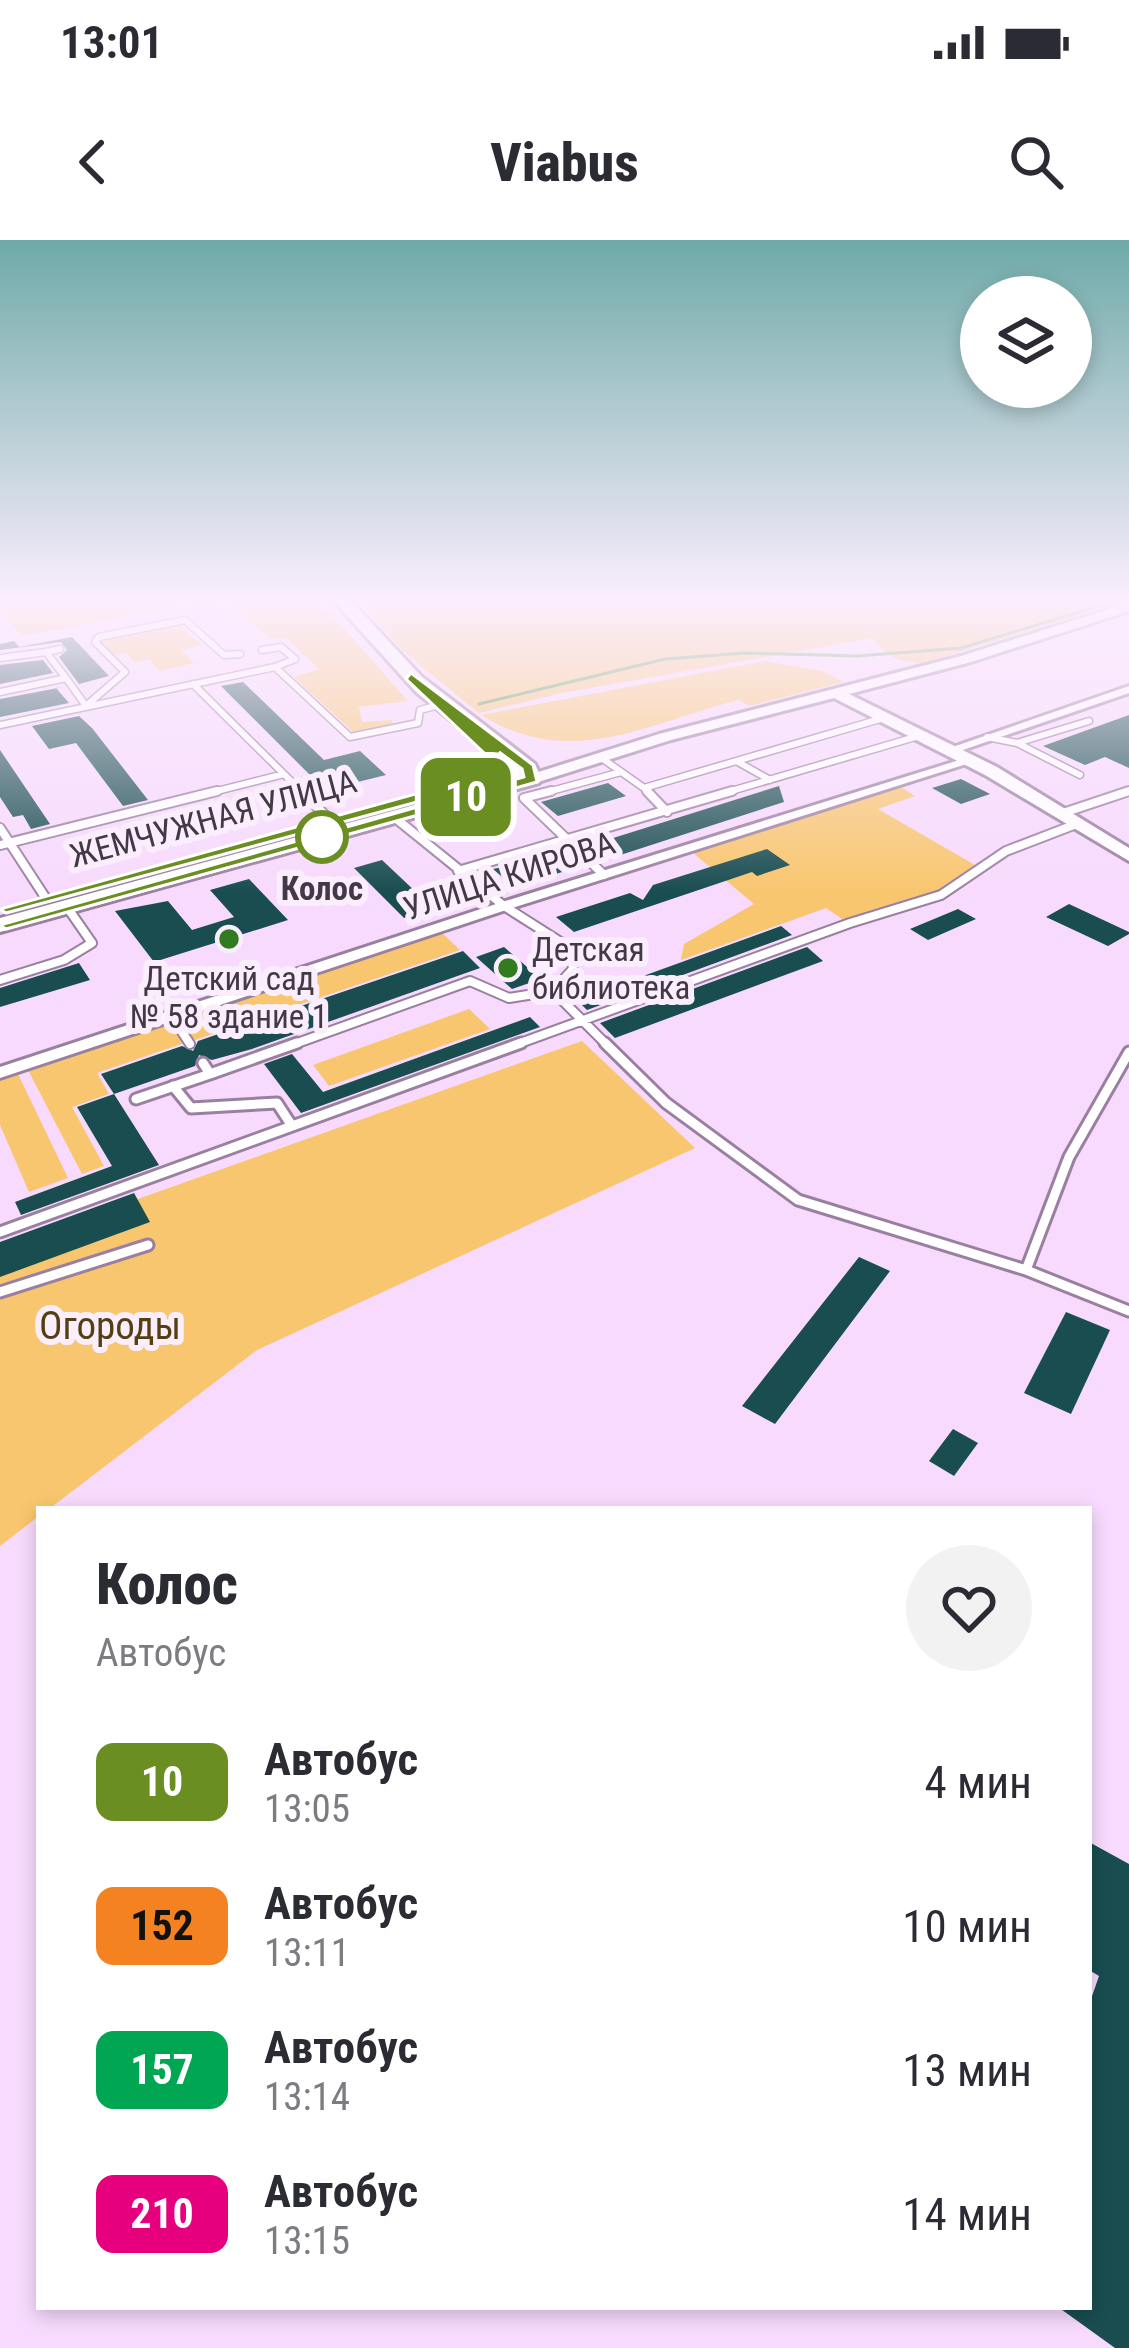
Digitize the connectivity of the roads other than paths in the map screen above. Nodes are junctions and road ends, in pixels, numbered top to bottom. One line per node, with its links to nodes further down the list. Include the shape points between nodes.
1 (79, 696): 12 (lane)
2 (97, 696): 12 (lane)
3 (133, 696): 12 (lane)
4 (206, 696): 28 (lane)
5 (306, 696): 11 (lane, via 350,737 418,723 420,710)
6 (430, 696): 11 (main road)
7 (434, 696): 27 (main road)
8 (828, 696): 19 (street, ЖЕМЧУЖНАЯ УЛИЦА)
9 (843, 696): 13 (street)
10 (1105, 696): 15 (street)
11 (439, 705): 27 (main road)
12 (86, 706): 16 (lane)
13 (887, 717): 18 (street); 25 (lane)
14 (1089, 721): 17 (lane)
15 (1028, 723): 17 (lane); 20 (street)
16 (0, 725)
17 (1053, 733): 21 (lane)
18 (922, 735): 22 (street); 30 (lane)
19 (665, 737): 23 (street, ЖЕМЧУЖНАЯ УЛИЦА); 27 (street)
20 (987, 737): 21 (lane); 22 (street)
21 (1017, 743): 29 (lane)
22 (950, 750): 24 (street)
23 (603, 759): 26 (lane); 27 (street, ЖЕМЧУЖНАЯ УЛИЦА)
24 (970, 760): 36 (street); 44 (street, УЛИЦА КИРОВА)
25 (738, 762): 30 (lane); 32 (lane)
26 (620, 772): 32 (lane); 40 (lane, via 524,798)
27 (524, 773): 31 (main road, ЖЕМЧУЖНАЯ УЛИЦА)
28 (284, 774): 37 (lane); 39 (lane)
29 (1080, 775)
30 (770, 780): 34 (lane)
31 (476, 788): 35 (main road, ЖЕМЧУЖНАЯ УЛИЦА); 37 (main road, ЖЕМЧУЖНАЯ УЛИЦА)
32 (644, 788): 34 (lane)
33 (1129, 791): 36 (lane)
34 (667, 812): 40 (lane)
35 (394, 817): 43 (lane); 45 (main road, ЖЕМЧУЖНАЯ УЛИЦА)
36 (1071, 818): 42 (street); 52 (lane, via 941,895)
37 (330, 820): 45 (main road, ЖЕМЧУЖНАЯ УЛИЦА)
38 (0, 828): 39 (lane)
39 (12, 842): 41 (lane); 45 (lane)
40 (566, 842): 43 (lane); 44 (lane)
41 (0, 845)
42 (1129, 856)
43 (458, 871): 46 (lane)
44 (604, 875): 46 (street, УЛИЦА КИРОВА)
45 (56, 902): 47 (main road, ЖЕМЧУЖНАЯ УЛИЦА); 48 (main road, ЖЕМЧУЖНАЯ УЛИЦА); 49 (lane, via 92,943 64,961)
46 (503, 906): 50 (lane, via 570,948 573,969); 51 (street, УЛИЦА КИРОВА)
47 (0, 909)
48 (0, 925)
49 (0, 980)
50 (553, 991): 52 (lane); 57 (lane, via 509,998 470,981)
51 (173, 1018): 53 (lane); 56 (street, УЛИЦА КИРОВА)
52 (584, 1021): 60 (lane); 63 (lane, via 666,1103 798,1201)
53 (190, 1044)
54 (1129, 1052): 63 (lane, via 1085,1120)
55 (203, 1064): 57 (lane)
56 (0, 1073)
57 (210, 1074): 58 (lane)
58 (173, 1086): 59 (lane); 60 (lane, via 191,1108 278,1103)
59 (136, 1099)
60 (292, 1126): 61 (lane)
61 (0, 1232)
62 (148, 1245): 64 (lane)
63 (1026, 1270): 65 (lane)
64 (0, 1292)
65 (1129, 1311)

